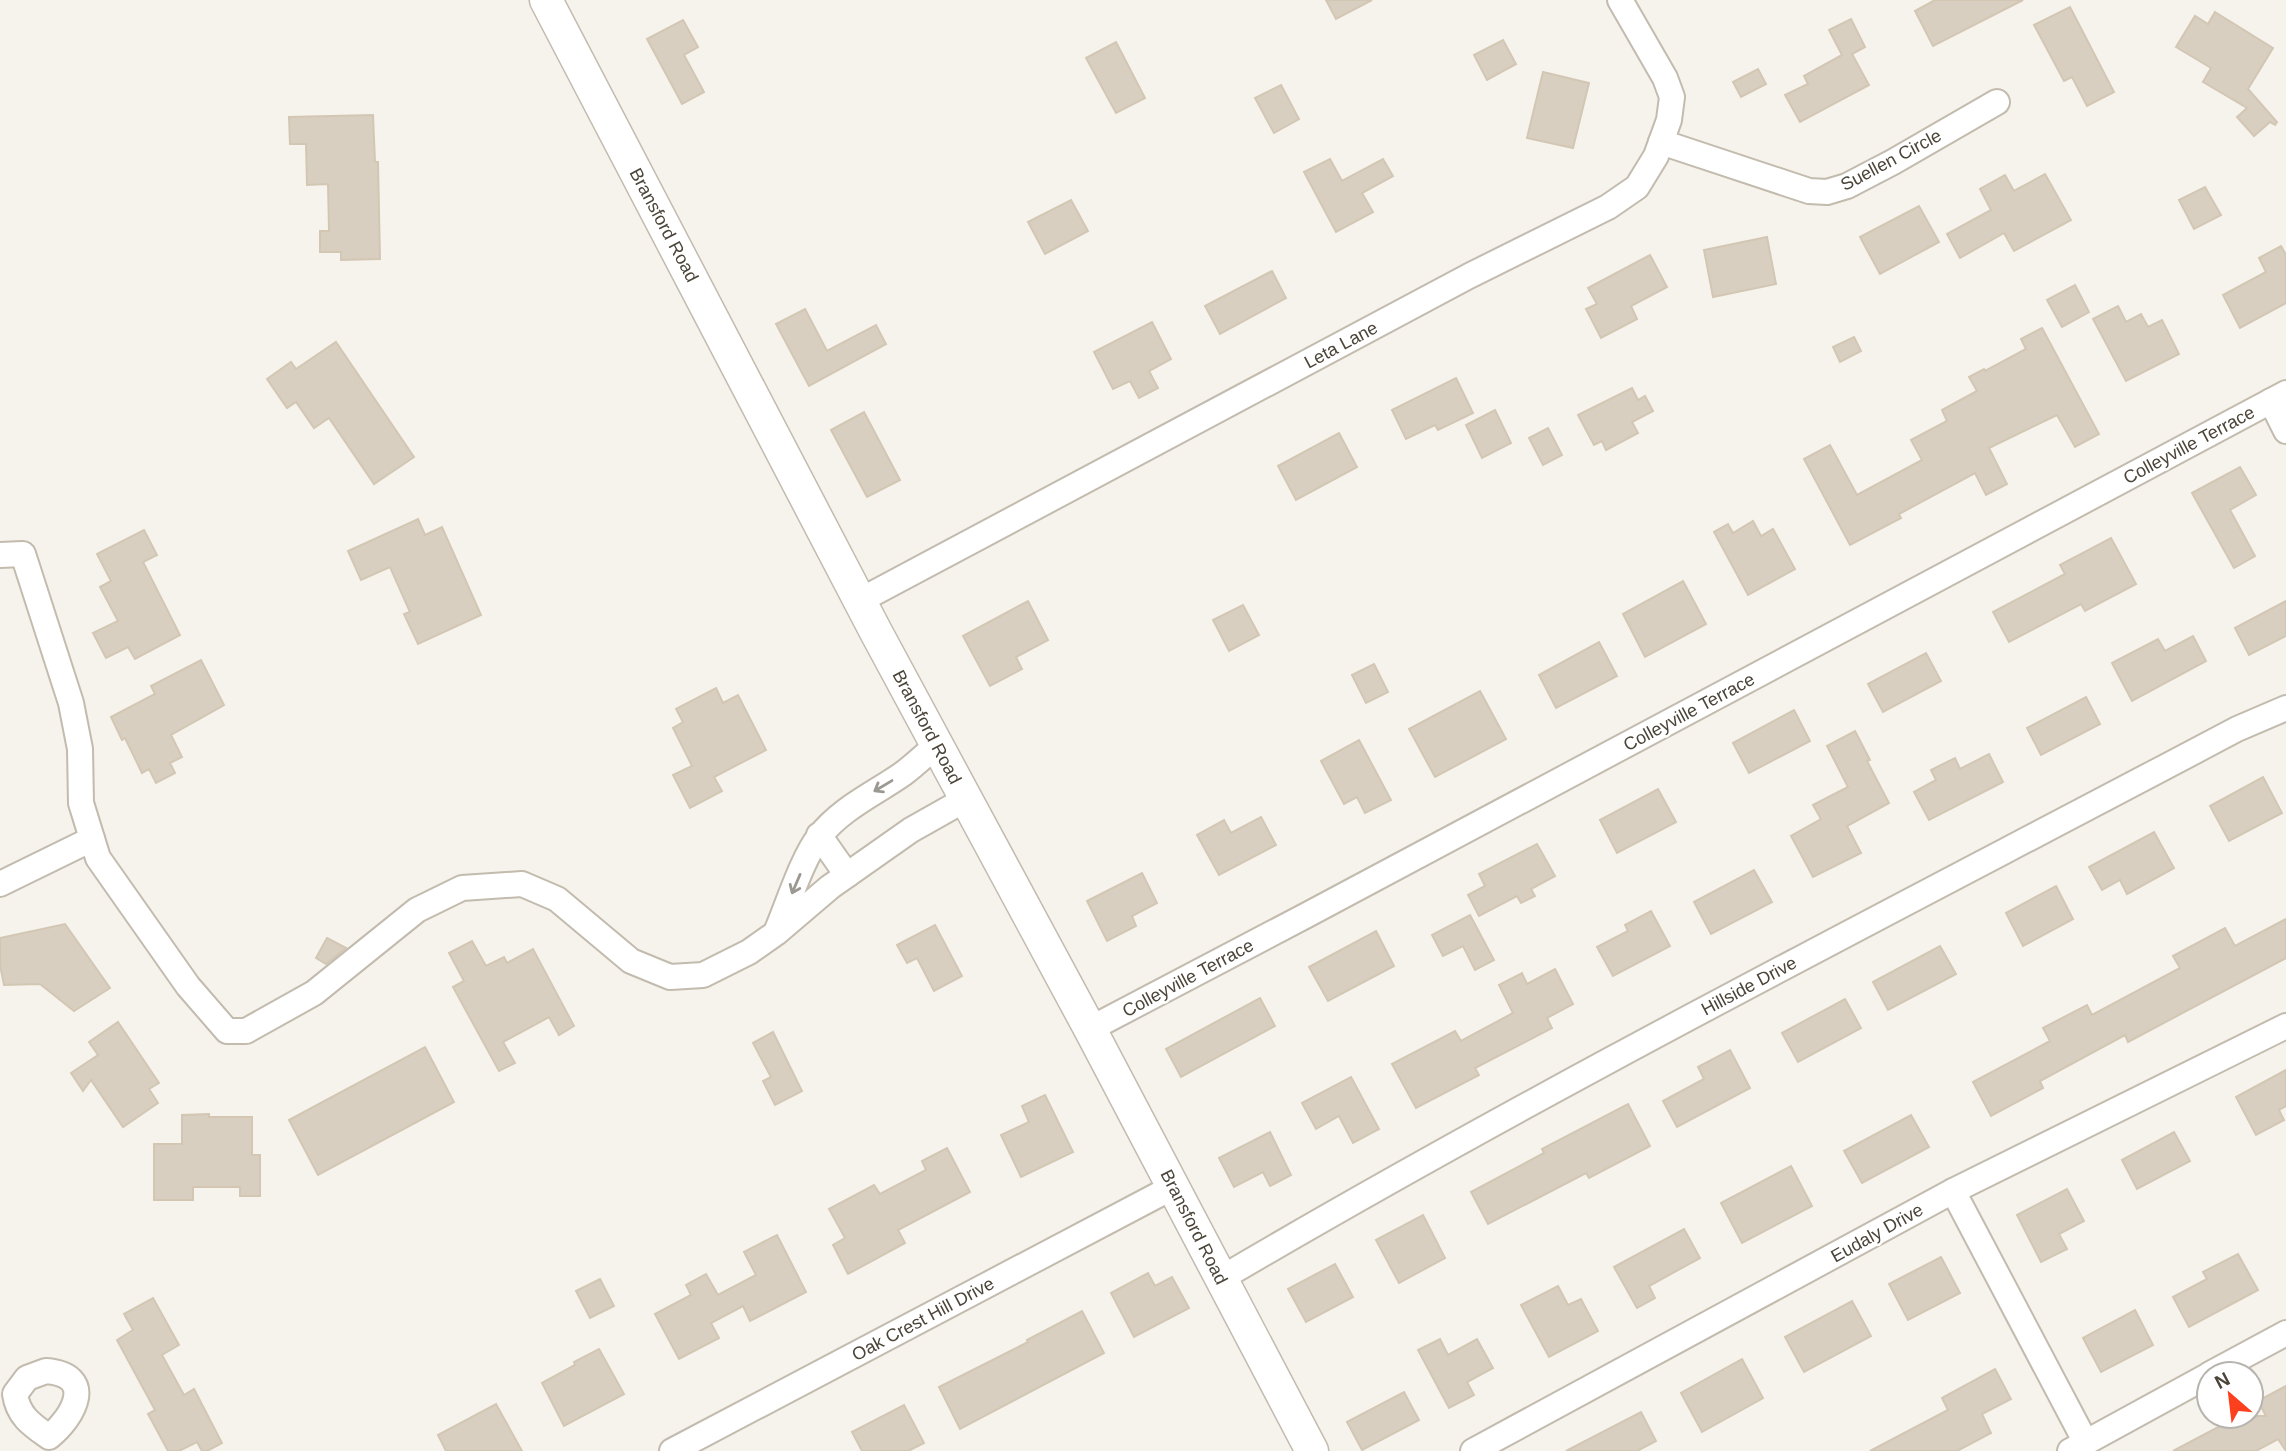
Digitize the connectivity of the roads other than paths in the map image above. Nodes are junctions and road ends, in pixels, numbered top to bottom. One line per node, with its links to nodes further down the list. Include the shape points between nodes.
1 (1620, 0): 4 (street, Leta Lane, via 1672,97)
2 (552, 2): 8 (street, Bransford Road)
3 (1997, 102): 4 (street, Suellen Circle, via 1893,162 1827,192 1809,191)
4 (1661, 142): 8 (street, Leta Lane, via 1636,187 1608,207 1469,276)
5 (2278, 397): 6 (street); 18 (street, Colleyville Terrace)
6 (2286, 431)
7 (0, 555): 13 (street, via 23,554 56,653 80,749 81,803)
8 (861, 600): 10 (street, Bransford Road)
9 (2286, 708): 21 (street, Hillside Drive, via 2237,729 1585,1073)
10 (937, 744): 11 (street, Bransford Road); 12 (street, one-way to 12)
11 (966, 799): 14 (street); 18 (street, Bransford Road)
12 (820, 835): 14 (street); 16 (street, one-way to 16)
13 (92, 839): 15 (street); 16 (street, via 98,858 188,986 227,1031 246,1031 314,993 416,910 462,888 522,884 557,899 631,961 670,977 703,975)
14 (847, 875): 16 (street)
15 (0, 884)
16 (776, 933)
17 (2286, 1026): 20 (street, Eudaly Drive)
18 (1090, 1029): 19 (street, Bransford Road)
19 (1173, 1187): 21 (street, Bransford Road); 26 (street, Oak Crest Hill Drive)
20 (1952, 1191): 25 (street); 28 (street, Eudaly Drive)
21 (1220, 1279): 27 (street, Bransford Road)
22 (2286, 1333): 23 (street)
23 (2236, 1360)
24 (2195, 1382): 25 (street)
25 (2078, 1446)
26 (672, 1451)
27 (1312, 1451)
28 (1473, 1451)

